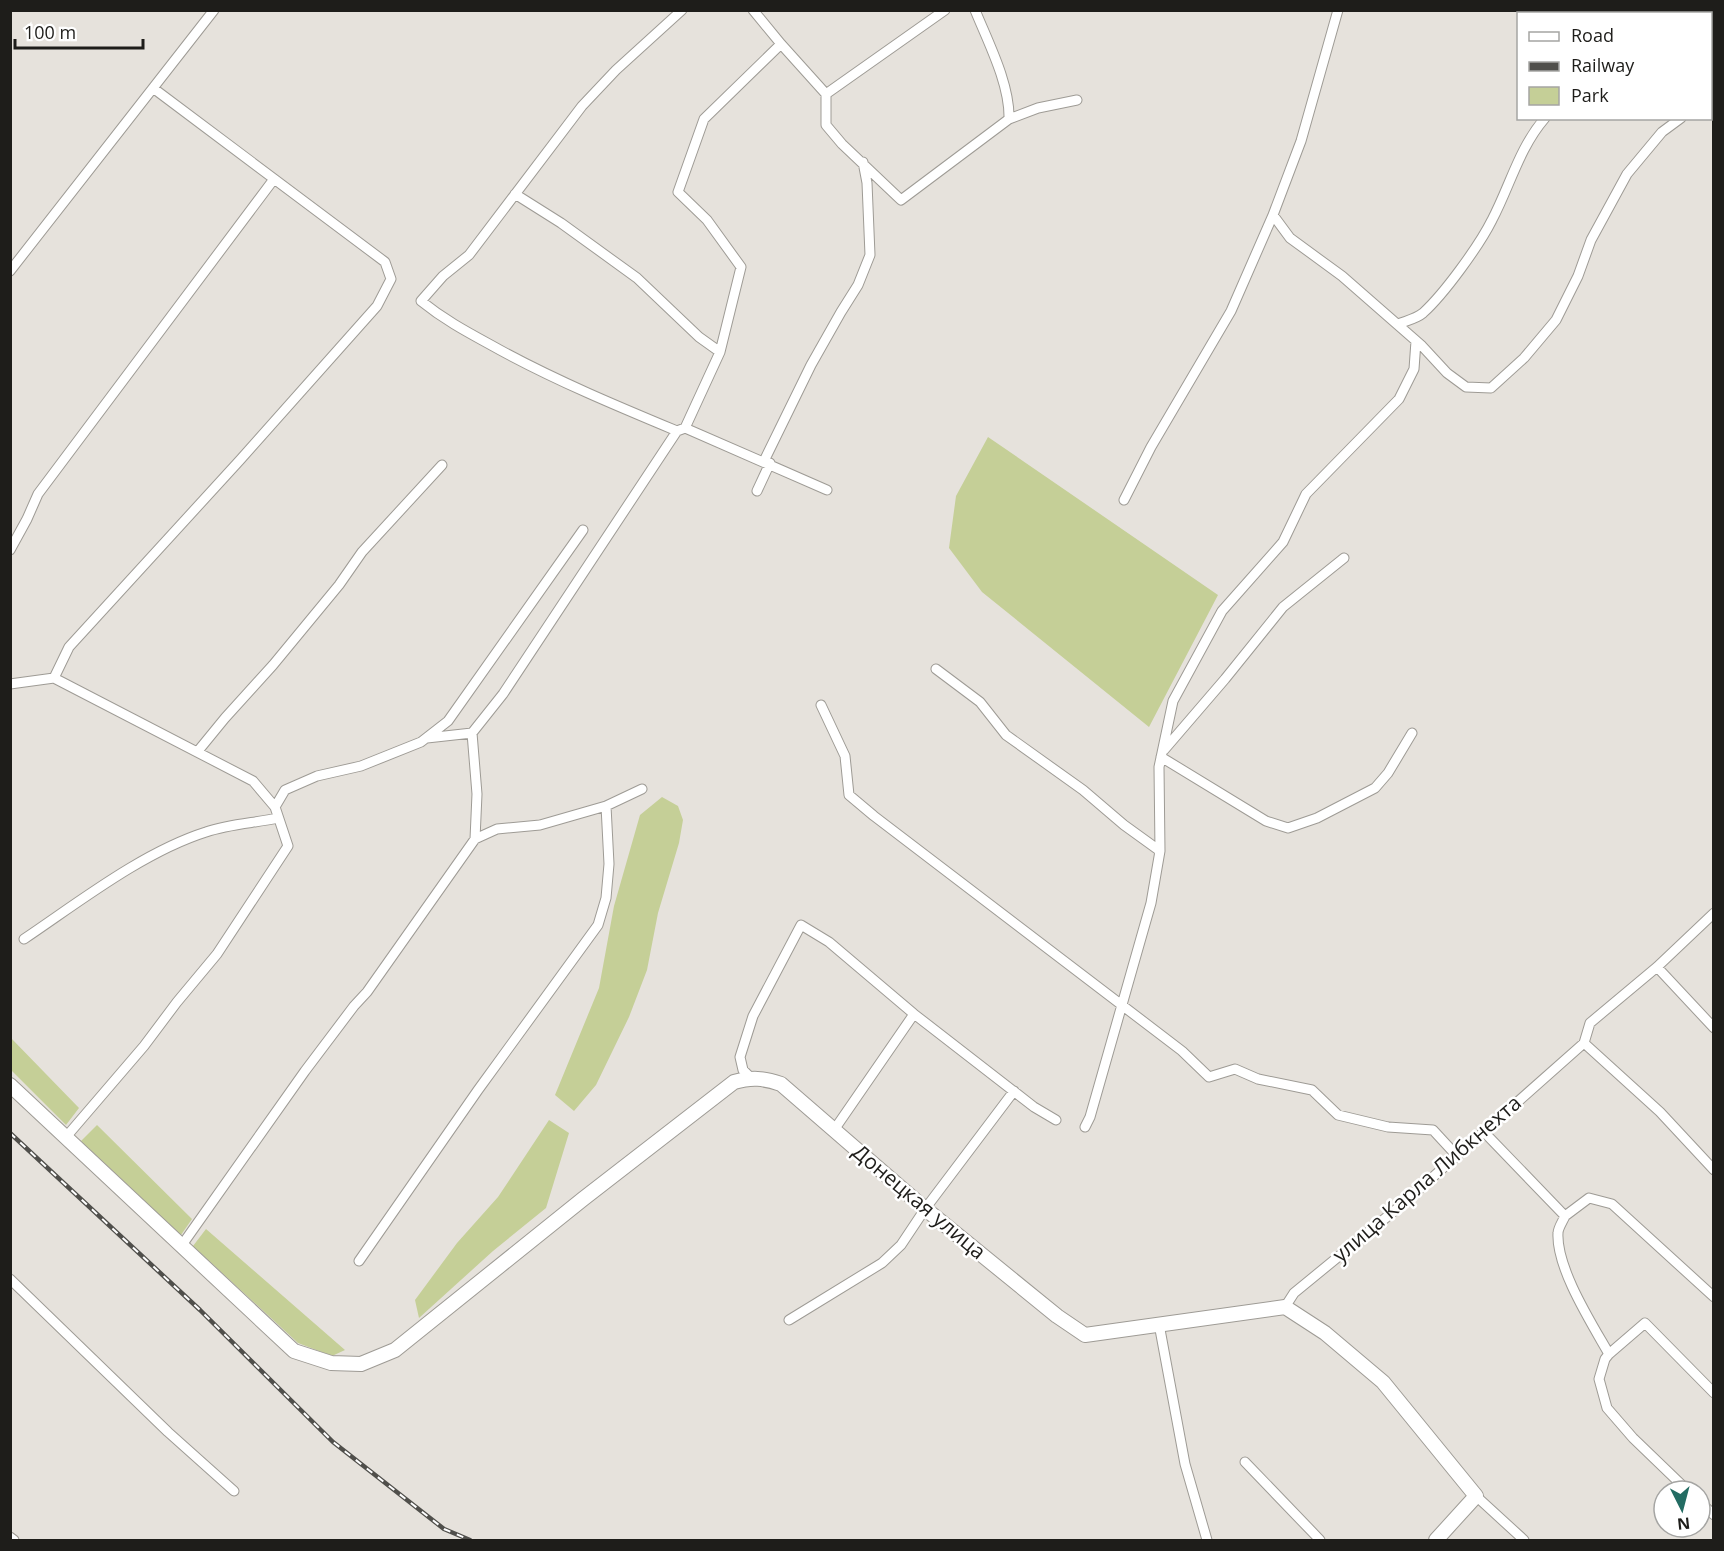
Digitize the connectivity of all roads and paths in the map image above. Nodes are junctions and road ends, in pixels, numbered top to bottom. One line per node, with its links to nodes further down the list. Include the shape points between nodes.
1 (214, 10): 8 (street)
2 (682, 10): 16 (street, via 582,106)
3 (753, 10): 7 (street)
4 (945, 10): 9 (street)
5 (975, 10): 11 (street, via 997,66)
6 (1338, 10): 17 (street, via 1301,141)
7 (781, 44): 9 (street); 21 (street, via 704,118 678,192 707,220 741,267)
8 (153, 88): 15 (street); 18 (street)
9 (826, 94): 14 (street, via 826,125)
10 (1077, 100): 11 (street)
11 (1009, 119): 14 (street, via 901,200)
12 (1543, 120): 19 (street, via 1531,134 1491,222 1444,290 1421,315)
13 (1678, 120): 20 (street, via 1662,132 1628,174 1591,240 1556,320 1524,358 1491,388 1466,387)
14 (862, 162): 23 (street, via 867,183 870,255 858,285 811,365)
15 (274, 179): 29 (street, via 38,494); 32 (street, via 385,262 391,279 376,306 69,647)
16 (515, 194): 21 (street, via 561,222 637,278); 22 (street, via 469,255 421,301 446,321 521,362 608,403)
17 (1273, 215): 19 (street, via 1290,238); 27 (street, via 1231,311)
18 (10, 271)
19 (1398, 324): 20 (street)
20 (1416, 341): 39 (street, via 1414,369 1399,399 1306,494 1282,542 1222,611 1173,701)
21 (720, 352): 22 (street)
22 (681, 430): 23 (street); 35 (street, via 503,694)
23 (767, 462): 25 (street); 26 (street)
24 (442, 465): 38 (street, via 362,552 281,656)
25 (827, 490)
26 (757, 491)
27 (1124, 500)
28 (583, 531): 37 (street, via 448,721)
29 (10, 550)
30 (1344, 558): 39 (street, via 1283,606)
31 (936, 669): 45 (street, via 980,702 1006,735)
32 (54, 678): 33 (street); 38 (street)
33 (10, 684)
34 (821, 705): 49 (street, via 845,756 849,795)
35 (472, 733): 37 (street); 44 (street, via 477,794)
36 (1412, 733): 39 (street, via 1375,788 1317,818 1288,828 1266,821)
37 (427, 738): 42 (street, via 361,766 317,776 285,790)
38 (198, 751): 42 (street, via 253,781)
39 (1162, 754): 45 (street)
40 (642, 789): 41 (street)
41 (606, 806): 44 (street, via 540,825 497,829); 66 (street, via 609,864 606,898 598,925)
42 (275, 807): 43 (street)
43 (278, 818): 47 (street, via 207,831 168,847); 60 (street, via 288,846 217,954)
44 (474, 839): 65 (street)
45 (1160, 851): 49 (street, via 1151,903)
46 (1713, 913): 48 (street, улица Карла Либкнехта)
47 (24, 939)
48 (1657, 967): 51 (street); 52 (street, улица Карла Либкнехта, via 1590,1023)
49 (1122, 1004): 57 (street); 61 (street, via 1209,1077 1235,1069 1258,1079 1312,1090 1338,1115 1388,1127 1433,1130)
50 (914, 1014): 53 (street, via 829,942 801,925 753,1016 740,1057 743,1070); 55 (street); 58 (street)
51 (1713, 1028)
52 (1584, 1043): 59 (street, улица Карла Либкнехта); 62 (street, via 1660,1112)
53 (750, 1077): 58 (street, Донецкая улица, via 781,1084); 65 (street, via 724,1089 395,1350 361,1364 331,1363 294,1351)
54 (10, 1085): 60 (street)
55 (1014, 1091): 56 (street); 63 (street)
56 (1056, 1120)
57 (1085, 1127)
58 (834, 1130): 63 (street, Донецкая улица)
59 (1484, 1132): 61 (street, улица Карла Либкнехта); 64 (street)
60 (66, 1137): 65 (street)
61 (1457, 1156): 69 (street, улица Карла Либкнехта, via 1294,1293)
62 (1713, 1170)
63 (925, 1209): 70 (street, via 901,1245 882,1263); 71 (street, Донецкая улица, via 1084,1335)
64 (1565, 1216): 68 (street, via 1589,1198 1612,1204); 72 (street, via 1557,1232 1563,1262)
65 (182, 1245)
66 (359, 1261)
67 (10, 1279): 76 (street)
68 (1713, 1297)
69 (1285, 1307): 71 (street); 77 (street, via 1324,1333 1383,1382)
70 (789, 1320)
71 (1159, 1324): 80 (street, via 1185,1464)
72 (1609, 1354): 73 (street, via 1645,1323); 75 (street, via 1599,1379 1607,1408)
73 (1713, 1393)
74 (1245, 1462): 81 (street)
75 (1676, 1479)
76 (234, 1491)
77 (1476, 1496): 82 (street); 83 (street)
78 (10, 1537): 79 (street)
79 (14, 1540)
80 (1207, 1540)
81 (1320, 1540)
82 (1436, 1540)
83 (1524, 1540)

